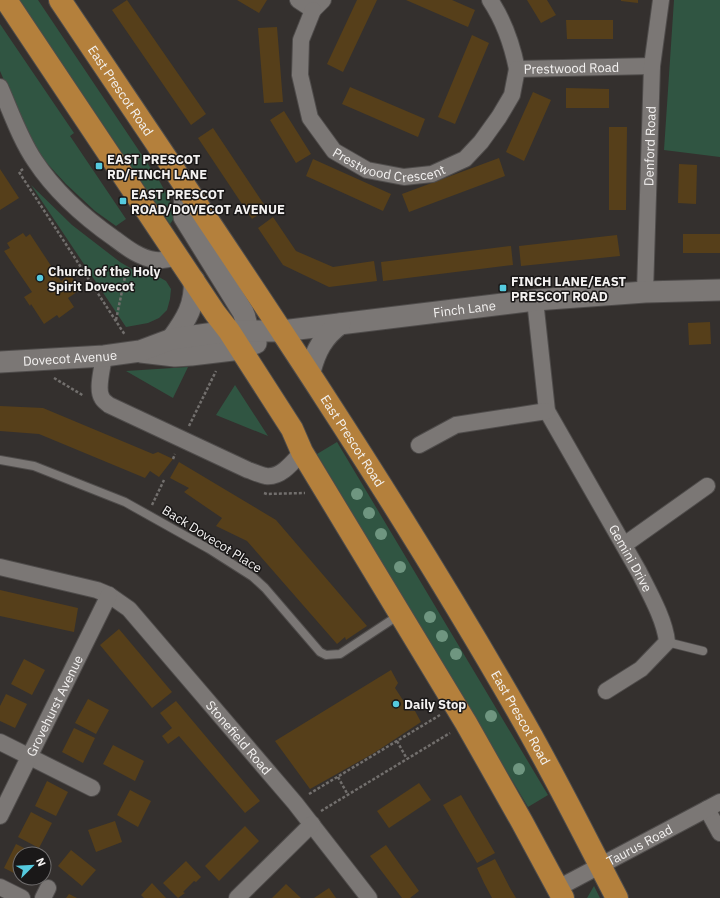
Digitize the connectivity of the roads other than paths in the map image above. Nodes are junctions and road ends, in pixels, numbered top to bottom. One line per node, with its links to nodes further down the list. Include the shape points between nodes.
1 (6, 0): 11 (highway)
2 (60, 0): 10 (highway, East Prescot Road)
3 (298, 0): 6 (street)
4 (490, 0): 8 (street, Prestwood Road, via 500,14 513,48)
5 (661, 0): 7 (street, Denford Road)
6 (318, 5): 8 (street, Prestwood Crescent, via 301,40 300,74 310,118 334,151 367,170 404,177 432,174 465,159 500,117 512,95)
7 (652, 66): 8 (street, Prestwood Road); 14 (street, Denford Road)
8 (517, 69)
9 (0, 87): 11 (street, via 34,161 74,206 103,231 142,257 166,261)
10 (185, 186): 17 (highway, East Prescot Road); 18 (street, via 184,217 243,312 247,325)
11 (179, 257): 12 (highway)
12 (194, 280): 18 (highway, via 215,312); 19 (street, via 191,308)
13 (720, 290): 14 (street, Finch Lane)
14 (645, 292): 15 (street, Finch Lane)
15 (535, 300): 16 (street, Finch Lane); 24 (street, Gemini Drive)
16 (340, 324): 17 (street, Finch Lane); 23 (street, via 323,340 315,354)
17 (282, 331): 18 (street, Finch Lane); 23 (highway, East Prescot Road)
18 (239, 337): 19 (street, Dovecot Avenue); 20 (street, Dovecot Avenue, via 175,356); 26 (highway, via 292,429)
19 (172, 339): 20 (street, Dovecot Avenue)
20 (138, 352): 21 (street, Dovecot Avenue)
21 (104, 356): 22 (street, Dovecot Avenue); 26 (street, via 99,385 102,398 109,405 265,476 279,473 290,466)
22 (0, 362)
23 (310, 372): 43 (highway, East Prescot Road, via 506,691)
24 (547, 411): 25 (street, via 456,425); 29 (street, Gemini Drive)
25 (419, 445)
26 (302, 452): 32 (highway)
27 (0, 460): 32 (lane, Back Dovecot Place, via 34,466 125,502 209,549 254,577 320,652 326,655 340,654)
28 (708, 486): 29 (street)
29 (624, 545): 33 (street, Gemini Drive, via 652,598)
30 (0, 567): 31 (street)
31 (103, 592): 37 (street, Grovehurst Avenue); 41 (street, Stonefield Road, via 129,609 139,620)
32 (401, 614): 45 (highway, via 461,714)
33 (667, 642): 34 (lane); 35 (street, via 641,669)
34 (703, 651)
35 (606, 691)
36 (0, 742): 37 (street)
37 (29, 756): 38 (street); 40 (street, Grovehurst Avenue)
38 (92, 788)
39 (714, 806): 42 (street); 43 (street, Taurus Road)
40 (0, 816)
41 (310, 822): 47 (street); 48 (street, Stonefield Road)
42 (720, 833)
43 (600, 866): 45 (street, Taurus Road); 49 (highway, East Prescot Road)
44 (0, 887): 46 (street)
45 (560, 893)
46 (22, 898)
47 (237, 898)
48 (369, 898)
49 (617, 898)

